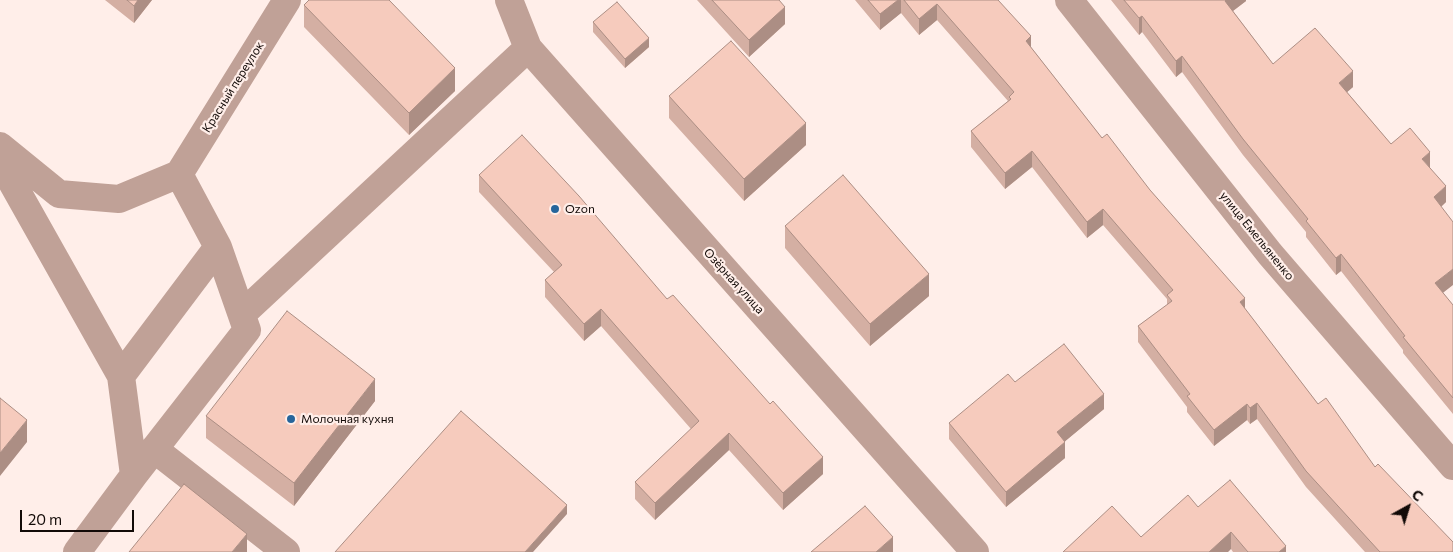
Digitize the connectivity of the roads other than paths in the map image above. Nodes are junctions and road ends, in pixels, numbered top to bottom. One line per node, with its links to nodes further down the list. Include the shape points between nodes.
1 (287, 0): 7 (street, Красный переулок)
2 (509, 0): 4 (street, Озёрная улица)
3 (1069, 0): 14 (street, улица Емельяненко, via 1270,254)
4 (528, 48): 11 (street); 18 (street, Озёрная улица)
5 (0, 146): 8 (street)
6 (0, 161): 9 (street)
7 (179, 174): 8 (street, via 119,199); 10 (street)
8 (58, 194): 9 (street)
9 (10, 200): 12 (street)
10 (218, 247): 11 (street); 12 (street)
11 (242, 314): 13 (street, via 247,330)
12 (122, 376): 15 (street)
13 (154, 448): 15 (street); 17 (street)
14 (1453, 466)
15 (134, 475): 16 (street)
16 (76, 552)
17 (286, 552)
18 (975, 552)

